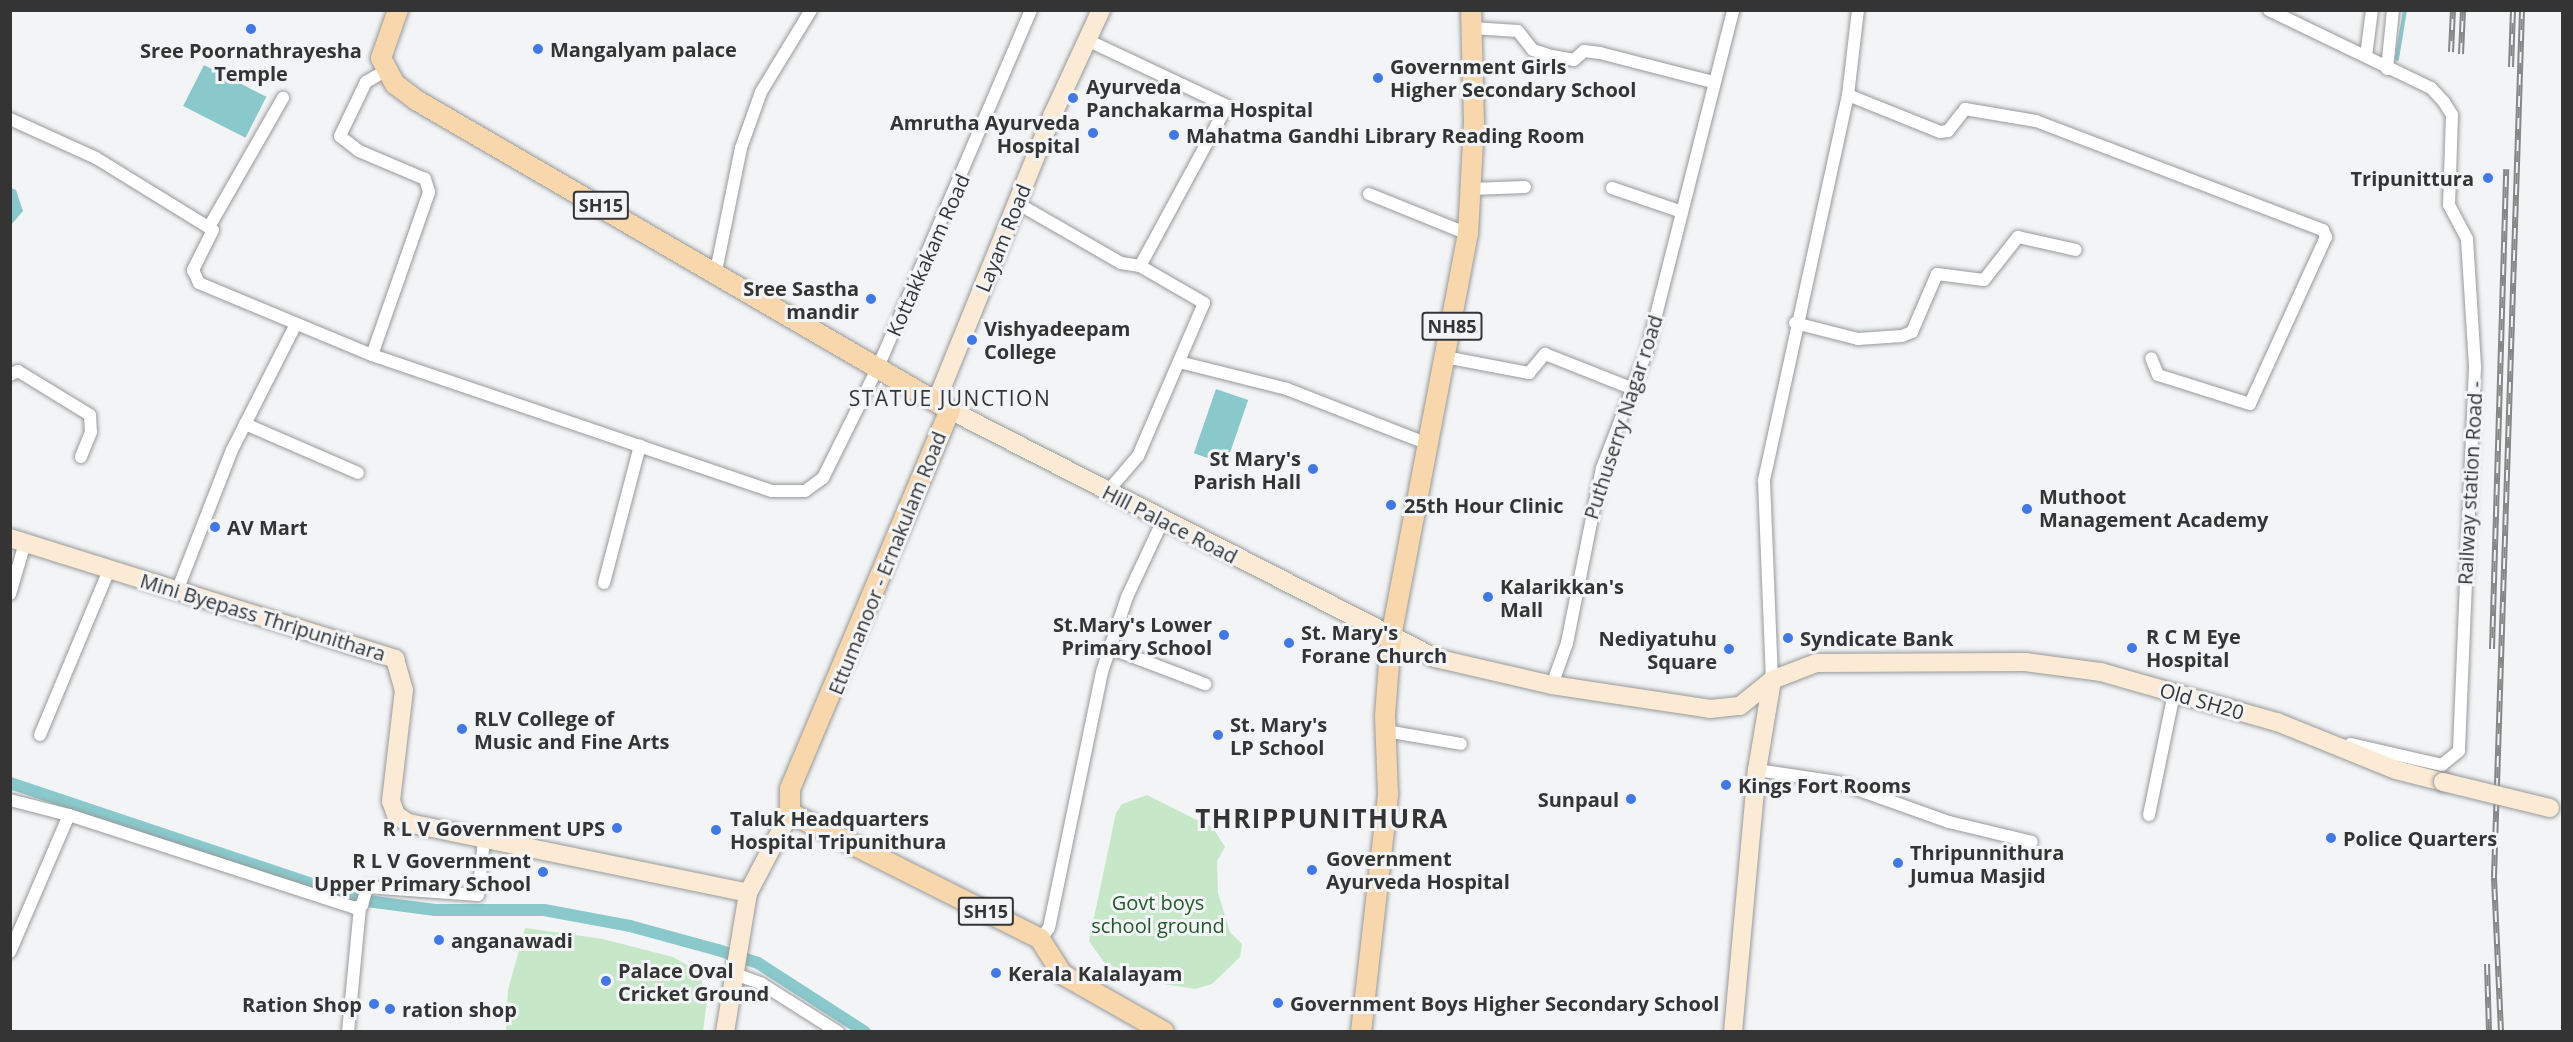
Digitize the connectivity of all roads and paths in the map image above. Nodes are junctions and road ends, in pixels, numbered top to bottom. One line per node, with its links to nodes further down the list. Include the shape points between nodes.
1 (398, 10): 14 (main road, via 383,45)
2 (811, 10): 29 (street, via 761,92 745,137)
3 (1031, 10): 36 (street, Kottakkakam Road)
4 (1101, 10): 11 (main road, Layam Road)
5 (1733, 10): 15 (street, Puthuserry Nagar road)
6 (1858, 10): 16 (street)
7 (2269, 10): 12 (street)
8 (2372, 10): 12 (street)
9 (2392, 10): 13 (street)
10 (1472, 19): 15 (street, via 1518,31 1533,50 1552,56 1574,60 1584,51 1600,53); 21 (main road, NH85 / NH85)
11 (1087, 40): 23 (main road, Layam Road); 28 (street, via 1227,106)
12 (2366, 56): 13 (street)
13 (2387, 69): 60 (street, Railway station Road -, via 2431,88 2451,115 2449,205 2467,239 2475,367 2458,751 2442,765)
14 (385, 71): 29 (main road, Ettumanoor - Ernakulam Road / SH15, via 416,100); 32 (street, via 366,82 340,136 359,151 425,179 429,192)
15 (1713, 82): 24 (street, Puthuserry Nagar road)
16 (1848, 95): 30 (street); 34 (street, via 1940,132 1948,131 1965,108 2037,121 2324,230 2326,237 2250,404 2158,375)
17 (283, 98): 25 (street)
18 (10, 118): 25 (street, via 96,158)
19 (1525, 187): 21 (street)
20 (1612, 188): 24 (street)
21 (1471, 189): 26 (main road, NH85 / NH85)
22 (1369, 194): 26 (street)
23 (1017, 203): 28 (street, via 1121,263); 39 (main road, Layam Road)
24 (1679, 211): 38 (street, Puthuserry Nagar road, via 1647,351)
25 (209, 227): 31 (street, Kottakkakam Road, via 213,230 193,270 199,283)
26 (1468, 234): 33 (main road, NH85 / NH85)
27 (2076, 250): 30 (street, via 2018,237 1984,280 1937,274 1912,332 1902,336 1858,339)
28 (1140, 266): 35 (street, via 1204,303)
29 (716, 271): 36 (main road, Ettumanoor - Ernakulam Road / SH15)
30 (1796, 323): 54 (street, via 1764,480)
31 (295, 326): 32 (street, Kottakkakam Road); 40 (street)
32 (372, 355): 42 (street, Kottakkakam Road)
33 (1445, 357): 38 (street, via 1529,373 1545,354); 41 (main road, NH85 / NH85)
34 (2151, 358)
35 (1179, 362): 41 (street, via 1287,388); 45 (street, via 1138,456)
36 (878, 367): 39 (main road, Ettumanoor - Ernakulam Road / SH15); 42 (street, Kottakkakam Road, via 823,478 805,491 772,492)
37 (10, 375): 43 (street, via 18,371 90,415 91,432)
38 (1631, 388): 56 (street, Puthuserry Nagar road, via 1599,479 1567,643)
39 (943, 406): 45 (main road, Hill Palace Road); 65 (main road, Ettumanoor - Ernakulam Road, via 790,789)
40 (245, 424): 44 (street); 50 (street)
41 (1428, 444): 52 (main road, NH85 / NH85)
42 (640, 446): 49 (street)
43 (81, 457)
44 (358, 473)
45 (1108, 491): 46 (main road, Hill Palace Road)
46 (1162, 520): 52 (main road, Hill Palace Road); 53 (street)
47 (18, 540): 48 (main road, Mini Byepass Thripunithara); 51 (street)
48 (110, 568): 50 (main road, Mini Byepass Thripunithara); 59 (street)
49 (604, 583)
50 (177, 591): 68 (main road, Mini Byepass Thripunithara, via 395,658 404,682 391,795 395,812 421,827)
51 (10, 594)
52 (1390, 637): 56 (main road, via 1435,658); 58 (main road)
53 (1110, 648): 55 (street); 72 (street, via 1049,928)
54 (1772, 680): 56 (main road, via 1740,706 1710,709); 57 (main road, Old SH20, via 1796,671 1855,660 2025,662 2101,672); 62 (main road)
55 (1204, 684)
56 (1552, 685)
57 (2174, 693): 60 (main road, Old SH20); 67 (street)
58 (1386, 731): 61 (street); 79 (main road, via 1388,794)
59 (40, 735)
60 (2328, 740): 64 (main road, Old SH20, bridge, via 2396,770)
61 (1461, 744)
62 (1757, 770): 69 (street, via 1838,782 1949,822); 80 (main road)
63 (10, 800): 66 (street)
64 (2556, 809)
65 (790, 813): 70 (main road); 72 (main road, SH15)
66 (69, 815): 71 (street); 73 (street)
67 (2149, 815)
68 (484, 841): 70 (main road, Mini Byepass Thripunithara); 71 (street, via 478,895 367,887)
69 (2032, 842)
70 (748, 893): 74 (main road)
71 (362, 903): 75 (street)
72 (1040, 939): 78 (main road, SH15, via 1062,974)
73 (10, 952)
74 (735, 972): 76 (main road); 77 (street, via 762,984)
75 (348, 1032)
76 (725, 1032)
77 (838, 1032)
78 (1164, 1032)
79 (1361, 1032)
80 (1733, 1032)

